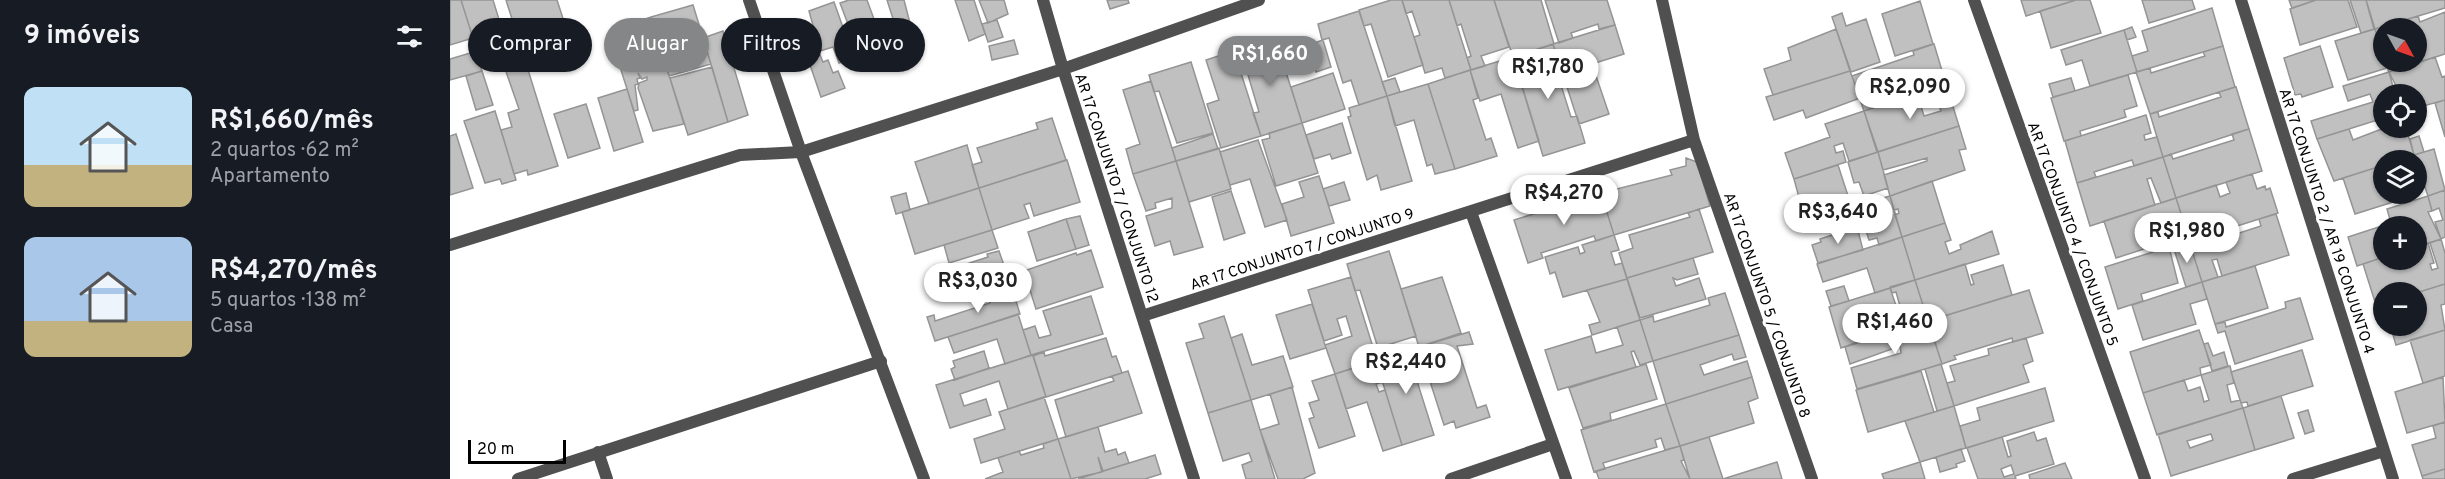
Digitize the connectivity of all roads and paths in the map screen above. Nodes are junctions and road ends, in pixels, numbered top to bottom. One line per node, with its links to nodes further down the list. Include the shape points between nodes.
1 (749, 0): 9 (street)
2 (1043, 0): 7 (street, AR 17 CONJUNTO 7 / CONJUNTO 12)
3 (1259, 0): 7 (street)
4 (1662, 0): 8 (street, AR 17 CONJUNTO 5 / CONJUNTO 8)
5 (1974, 0): 24 (street, AR 17 CONJUNTO 4 / CONJUNTO 5)
6 (2241, 0): 15 (street, AR 17 CONJUNTO 2 / AR 19 CONJUNTO 4)
7 (1063, 69): 9 (street); 12 (street, AR 17 CONJUNTO 7 / CONJUNTO 12)
8 (1694, 141): 10 (street, AR 17 CONJUNTO 7 / CONJUNTO 9); 23 (street, AR 17 CONJUNTO 5 / CONJUNTO 8)
9 (801, 152): 11 (street, via 740,155); 13 (street)
10 (1471, 212): 12 (street, AR 17 CONJUNTO 7 / CONJUNTO 9); 14 (street)
11 (450, 245)
12 (1142, 316): 20 (street, AR 17 CONJUNTO 7 / CONJUNTO 12)
13 (881, 362): 16 (street); 19 (street)
14 (1553, 444): 21 (street); 22 (street)
15 (2384, 451): 25 (street); 26 (street, AR 17 CONJUNTO 2 / AR 19 CONJUNTO 4)
16 (598, 452): 17 (street); 18 (street)
17 (518, 479)
18 (607, 479)
19 (924, 479)
20 (1194, 479)
21 (1451, 479)
22 (1566, 479)
23 (1812, 479)
24 (2145, 479)
25 (2294, 479)
26 (2393, 479)

